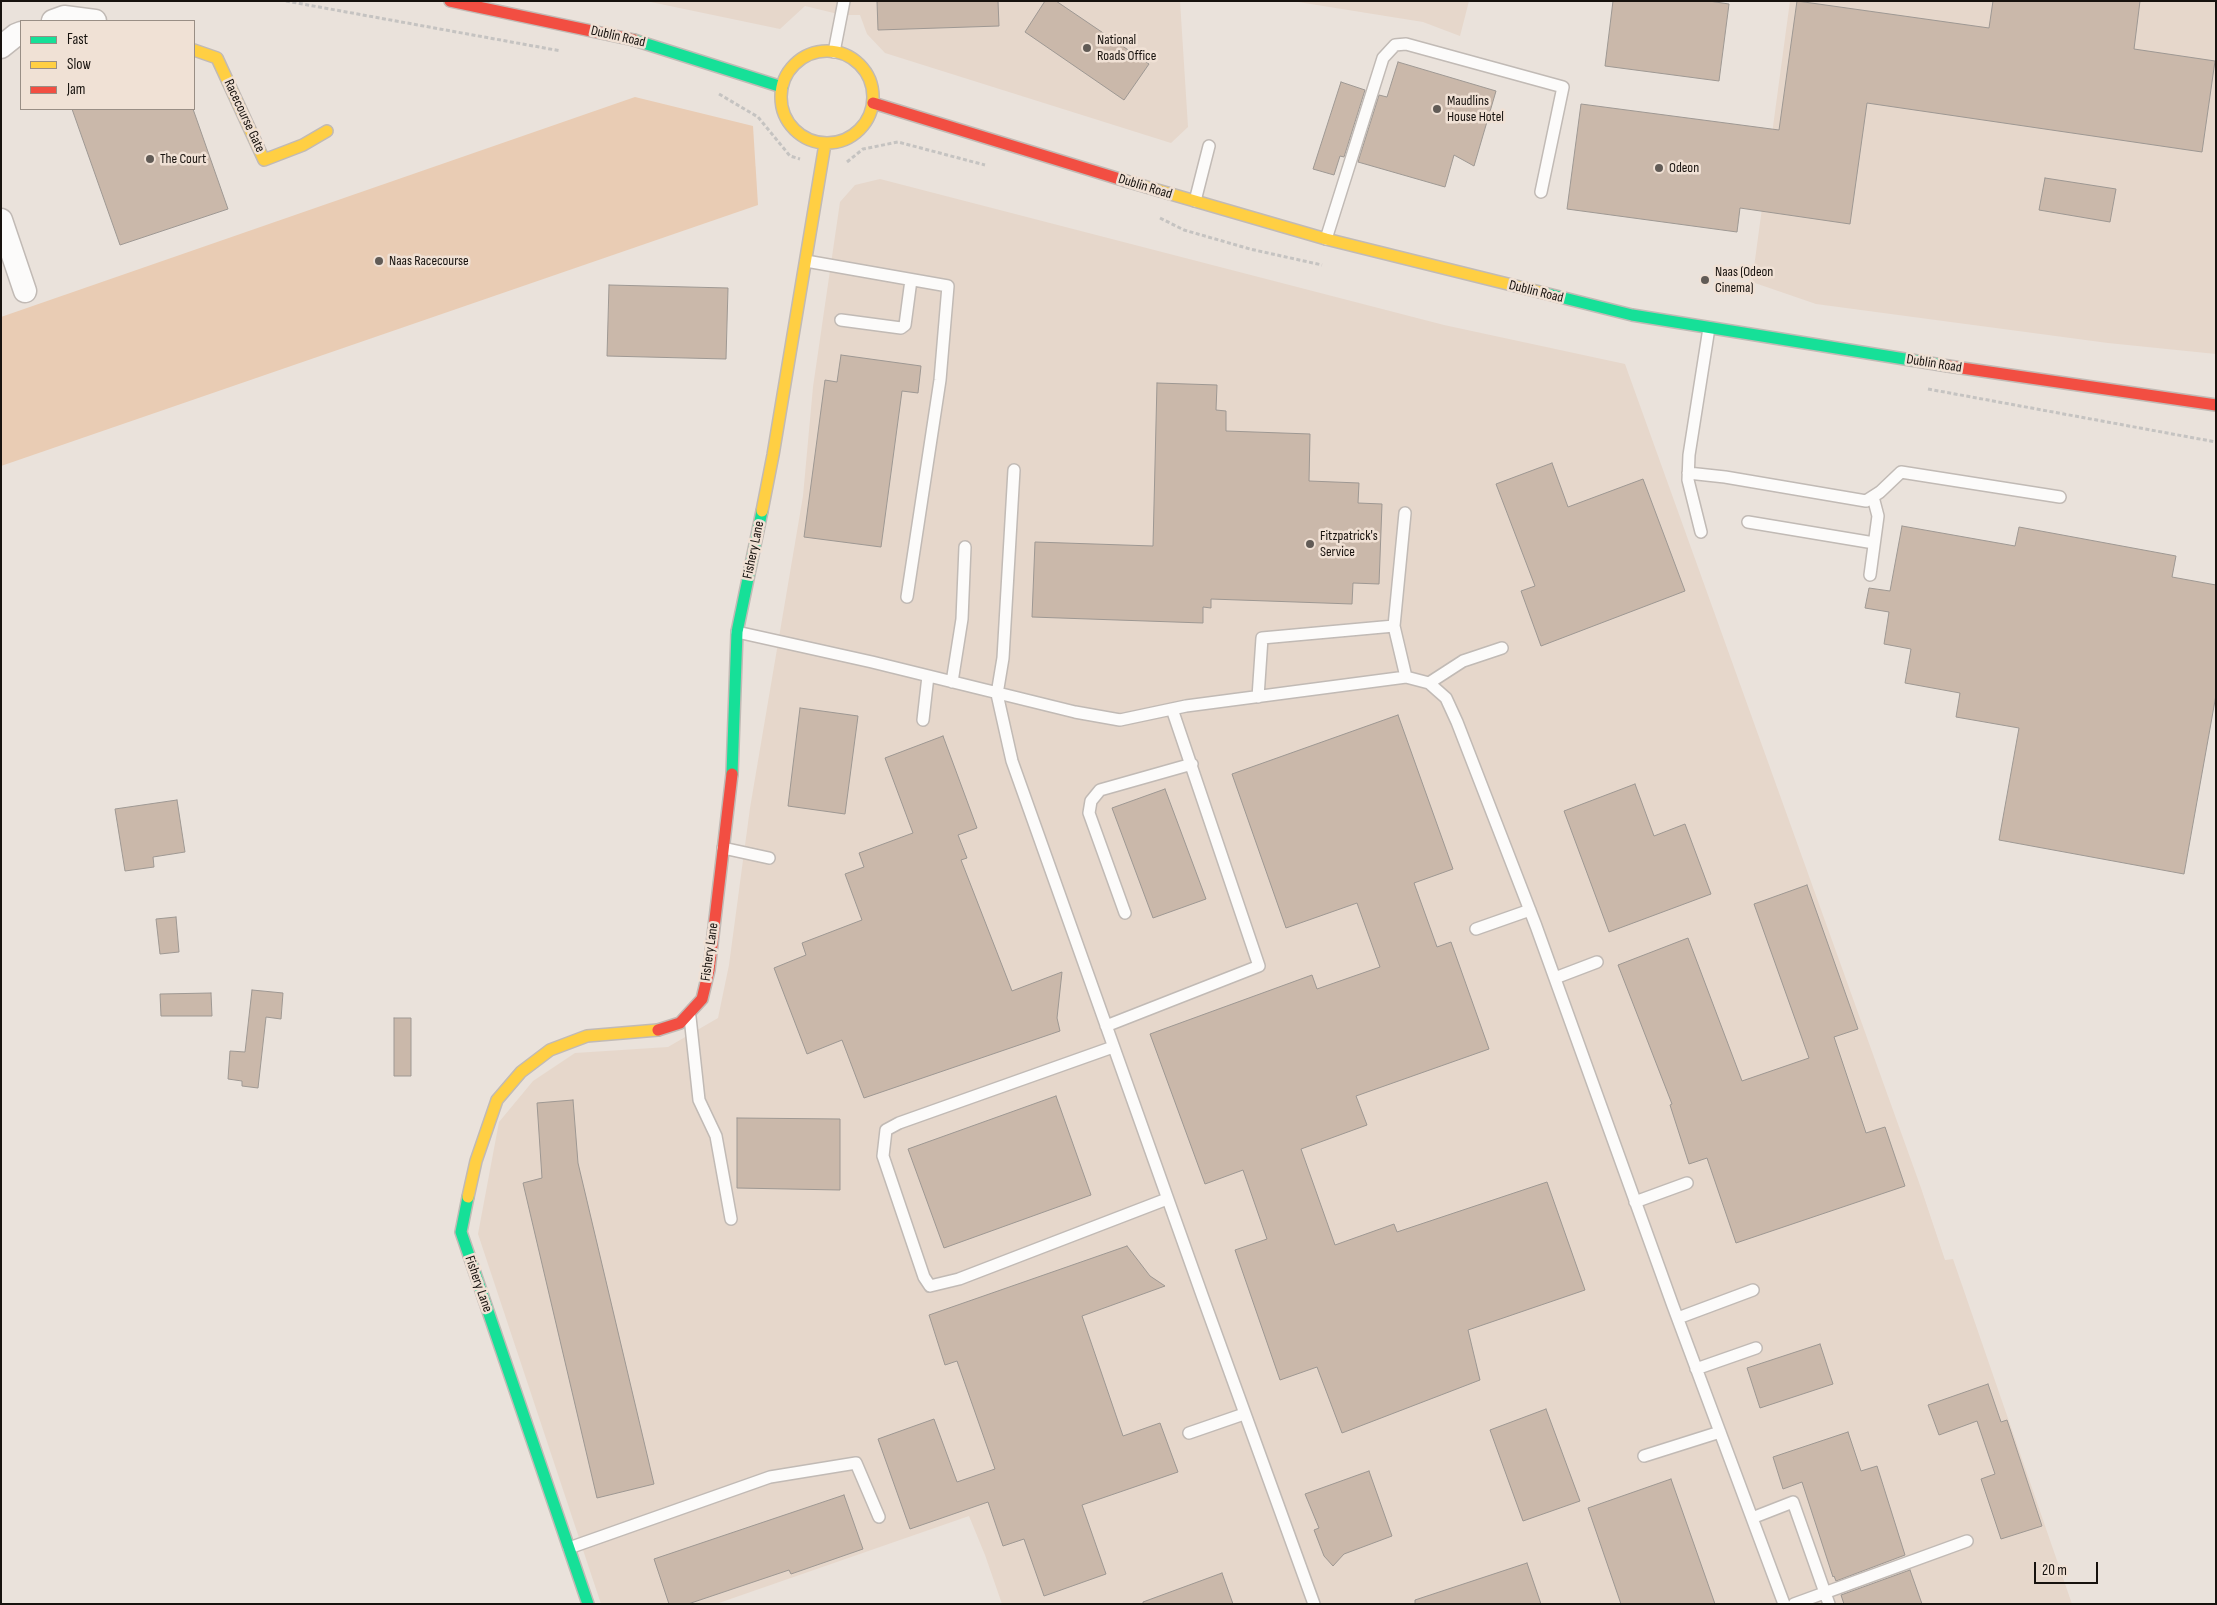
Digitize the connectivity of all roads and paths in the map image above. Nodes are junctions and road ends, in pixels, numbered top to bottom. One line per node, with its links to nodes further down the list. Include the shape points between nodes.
1 (286, 1): 8 (path)
2 (450, 1): 9 (main road, Dublin Road, via 641,41)
3 (844, 1): 7 (lane)
4 (56, 20): 5 (street, via 64,17)
5 (87, 20)
6 (195, 50): 12 (main road, Racecourse Gate, via 216,58 264,160 303,145)
7 (834, 52): 9 (main road, via 817,52 799,60 787,74); 11 (main road, via 852,59 866,72 872,84)
8 (570, 53)
9 (782, 87): 13 (main road, via 783,111 795,130 810,140)
10 (713, 90): 15 (path, via 758,117 790,156)
11 (873, 103): 13 (main road, via 868,120 858,132 845,140); 18 (main road, Dublin Road)
12 (327, 131)
13 (825, 144): 15 (main road, Fishery Lane)
14 (1209, 146): 18 (lane)
15 (822, 165): 16 (path, via 844,164 863,148 898,142); 23 (main road, Fishery Lane)
16 (990, 167)
17 (1541, 192): 22 (lane, via 1563,87 1406,44 1395,45 1383,58)
18 (1195, 201): 22 (main road, Dublin Road)
19 (1152, 214): 21 (path)
20 (1, 220): 25 (street)
21 (1184, 230)
22 (1326, 239): 27 (main road, Dublin Road, via 1632,315)
23 (806, 261): 24 (lane); 41 (main road, Fishery Lane, via 774,455)
24 (911, 280): 26 (lane, via 905,324 901,328); 39 (lane, via 948,286 940,380)
25 (25, 291)
26 (841, 320)
27 (1709, 328): 28 (main road, Dublin Road); 30 (lane)
28 (2216, 405)
29 (1014, 470): 47 (lane)
30 (1688, 473): 31 (lane, via 1866,502); 35 (lane)
31 (1873, 497): 32 (lane, via 1901,472); 36 (lane, via 1878,516)
32 (2060, 497)
33 (1404, 513): 40 (lane)
34 (1748, 522): 36 (lane)
35 (1701, 532)
36 (1874, 543): 38 (lane)
37 (965, 547): 45 (lane, via 962,619)
38 (1870, 575)
39 (907, 597)
40 (1394, 626): 44 (lane); 48 (lane, via 1262,638)
41 (737, 632): 43 (lane); 52 (main road, Fishery Lane, via 734,755)
42 (1502, 648): 46 (lane, via 1463,661)
43 (928, 676): 45 (lane); 50 (lane)
44 (1406, 677): 46 (lane); 48 (lane)
45 (952, 682): 47 (lane)
46 (1429, 683): 54 (lane, via 1446,698 1457,722)
47 (998, 694): 49 (lane, via 1120,720); 60 (lane, via 1012,761)
48 (1258, 697): 49 (lane)
49 (1172, 709): 51 (lane)
50 (922, 720)
51 (1192, 764): 55 (lane, via 1100,790 1091,801 1089,813); 60 (lane, via 1259,966)
52 (723, 848): 53 (lane); 59 (main road, Fishery Lane, via 709,970 702,999)
53 (769, 858)
54 (1530, 910): 56 (lane); 58 (lane)
55 (1125, 913)
56 (1476, 929)
57 (1596, 962): 58 (lane)
58 (1555, 978): 64 (lane)
59 (690, 1012): 65 (lane, via 699,1100 716,1136); 77 (main road, Fishery Lane, via 680,1023 664,1029 587,1036 550,1050 521,1072 498,1100 476,1160 461,1232)
60 (1106, 1026): 61 (lane)
61 (1113, 1047): 63 (lane); 63 (lane, via 886,1130 883,1156 924,1277 930,1286 959,1279)
62 (1687, 1184): 64 (lane)
63 (1168, 1199): 70 (lane)
64 (1635, 1202): 67 (lane)
65 (731, 1219)
66 (1753, 1290): 67 (lane)
67 (1678, 1318): 69 (lane)
68 (1756, 1348): 69 (lane)
69 (1696, 1368): 71 (lane)
70 (1244, 1414): 72 (lane); 80 (lane)
71 (1720, 1432): 73 (lane); 75 (lane)
72 (1189, 1433)
73 (1644, 1456)
74 (879, 1517): 77 (lane, via 856,1463 770,1477)
75 (1752, 1518): 78 (lane, via 1793,1502); 81 (lane)
76 (1967, 1541): 78 (lane)
77 (568, 1548): 79 (main road, Fishery Lane)
78 (1824, 1592): 82 (lane); 83 (lane)
79 (588, 1604)
80 (1314, 1604)
81 (1784, 1604)
82 (1794, 1604)
83 (1829, 1604)

